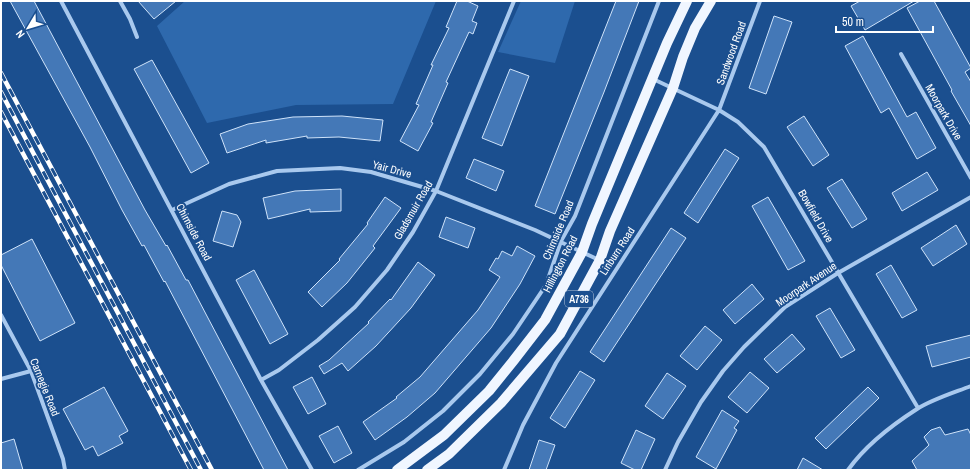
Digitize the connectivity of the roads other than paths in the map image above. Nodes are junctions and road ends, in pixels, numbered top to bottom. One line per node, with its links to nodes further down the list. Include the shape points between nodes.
1 (61, 1): 16 (street, Chirnside Road)
2 (120, 1): 8 (street)
3 (514, 1): 14 (street, Gladsmuir Road)
4 (659, 1): 17 (street, Chirnside Road, via 575,216)
5 (687, 1): 10 (main road, Hillington Road / A736, via 666,43)
6 (711, 1): 11 (main road, A736, via 695,28)
7 (760, 1): 12 (street, Sandwood Road)
8 (137, 37)
9 (901, 54): 13 (street, Moorpark Drive)
10 (653, 79): 11 (street, Bowfield Drive); 18 (main road, Hillington Road / A736)
11 (673, 88): 12 (street, Bowfield Drive); 19 (main road, A736, via 610,231)
12 (719, 110): 20 (street, Bowfield Drive, via 738,122 764,147); 32 (street, Linburn Road, via 556,363 523,425)
13 (971, 178)
14 (436, 191): 16 (street, Yair Drive, via 371,172 340,168 306,169 277,172 229,184); 17 (street, Yair Drive); 24 (street, Gladsmuir Road, via 413,232 387,270 355,307 279,370)
15 (971, 198): 20 (street, Moorpark Avenue)
16 (172, 210): 24 (street, Chirnside Road)
17 (561, 241): 18 (street, Yair Drive); 29 (street, Chirnside Road, via 546,285 513,334 480,374 443,411 404,442)
18 (582, 252): 19 (street, Yair Drive); 30 (main road, Hillington Road / A736, via 545,320 489,391 444,435)
19 (600, 260): 31 (main road, A736, via 560,334 502,403 448,454)
20 (838, 272): 26 (street, Bowfield Drive); 33 (street, Moorpark Avenue, via 785,307 744,347 701,402)
21 (1, 315): 22 (street, Carnegie Road)
22 (30, 371): 23 (street); 27 (street, Carnegie Road)
23 (1, 379)
24 (262, 380): 28 (street, Chirnside Road)
25 (971, 386): 26 (street)
26 (918, 408): 34 (street, via 866,449)
27 (65, 470)
28 (312, 470)
29 (358, 470)
30 (397, 470)
31 (426, 470)
32 (504, 470)
33 (665, 470)
34 (848, 470)

